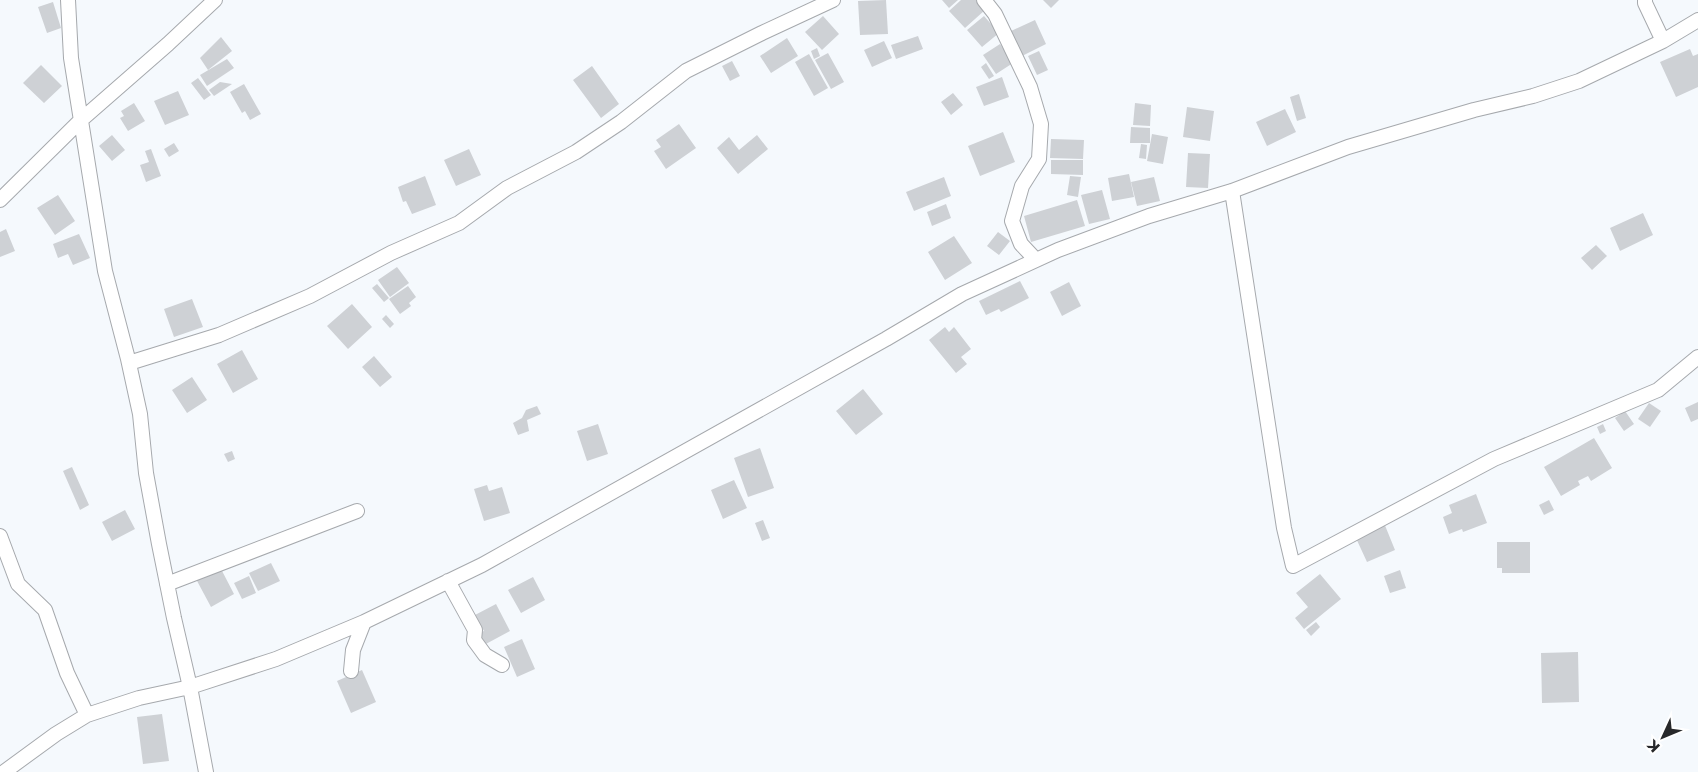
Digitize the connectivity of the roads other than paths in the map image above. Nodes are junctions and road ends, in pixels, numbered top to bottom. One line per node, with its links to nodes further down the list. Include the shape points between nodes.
1 (68, 0): 8 (street, via 71,58)
2 (215, 0): 8 (street)
3 (833, 0): 13 (street, via 686,70 621,122 576,152 508,188 459,223 391,253 301,300 219,334)
4 (984, 0): 11 (street, via 995,14 1030,87 1041,124 1039,159 1022,186 1012,221 1021,244)
5 (1646, 0): 7 (street)
6 (1698, 20): 7 (street)
7 (1664, 41): 9 (street, via 1579,81 1348,148)
8 (81, 120): 10 (street); 13 (street, via 105,271)
9 (1232, 191): 11 (street, via 1149,216); 12 (street, via 1284,528 1293,566 1494,459 1658,390)
10 (0, 200)
11 (1036, 260): 16 (street, via 962,294 576,513)
12 (1698, 357)
13 (129, 363): 17 (street)
14 (357, 511): 17 (street)
15 (0, 536): 22 (street, via 18,584 45,610 67,674)
16 (448, 581): 18 (street); 19 (street, via 474,630 474,640 485,655)
17 (167, 584): 21 (street)
18 (364, 622): 20 (street, via 353,650); 21 (street, via 276,659)
19 (502, 665)
20 (351, 671)
21 (190, 687): 22 (street, via 138,698); 24 (street)
22 (87, 715): 23 (street)
23 (4, 772)
24 (206, 772)

